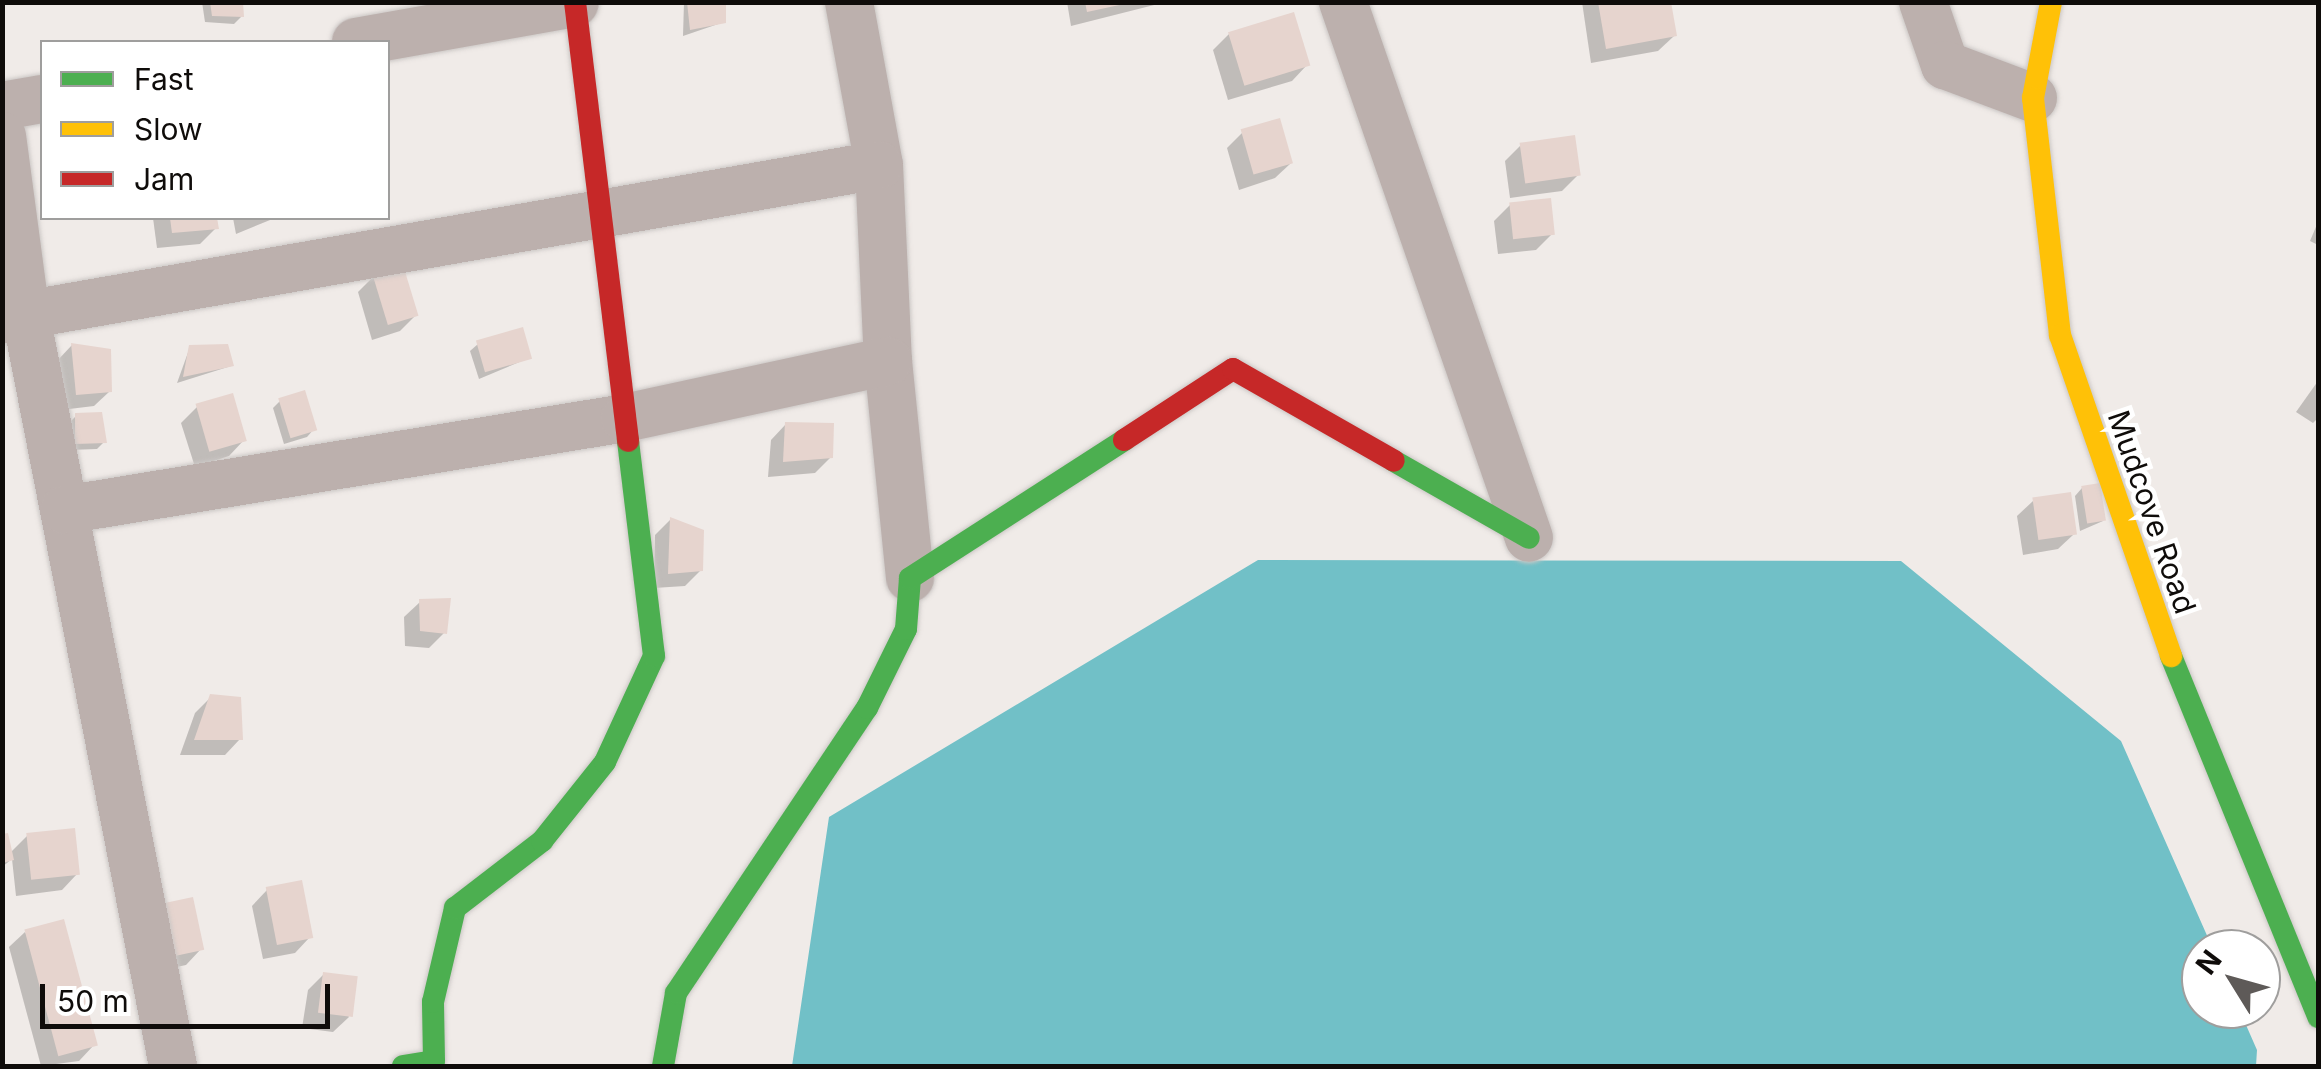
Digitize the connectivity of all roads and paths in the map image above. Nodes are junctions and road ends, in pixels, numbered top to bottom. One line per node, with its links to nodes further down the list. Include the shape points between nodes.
1 (848, 2): 11 (street)
2 (1343, 2): 17 (street)
3 (1924, 2): 7 (street, via 1945,65)
4 (2051, 2): 7 (street, Mudcove Road)
5 (576, 3): 6 (street); 12 (street)
6 (367, 40)
7 (2033, 98): 19 (street, Mudcove Road, via 2060,335 2160,626)
8 (40, 99): 9 (street)
9 (2, 106)
10 (2, 136): 13 (street)
11 (880, 165): 12 (street); 14 (street)
12 (600, 211): 13 (street); 15 (street)
13 (14, 318): 16 (street)
14 (888, 361): 15 (street); 18 (street)
15 (625, 418): 16 (street); 22 (street, via 654,656 605,762 542,841 455,908 434,1002 434,1062)
16 (64, 510): 21 (street)
17 (1528, 538): 18 (street, via 1233,369)
18 (910, 578): 23 (street, via 906,629 867,708 676,993)
19 (2306, 969): 20 (street, Mudcove Road)
20 (2318, 1017)
21 (174, 1066)
22 (403, 1066)
23 (663, 1066)

